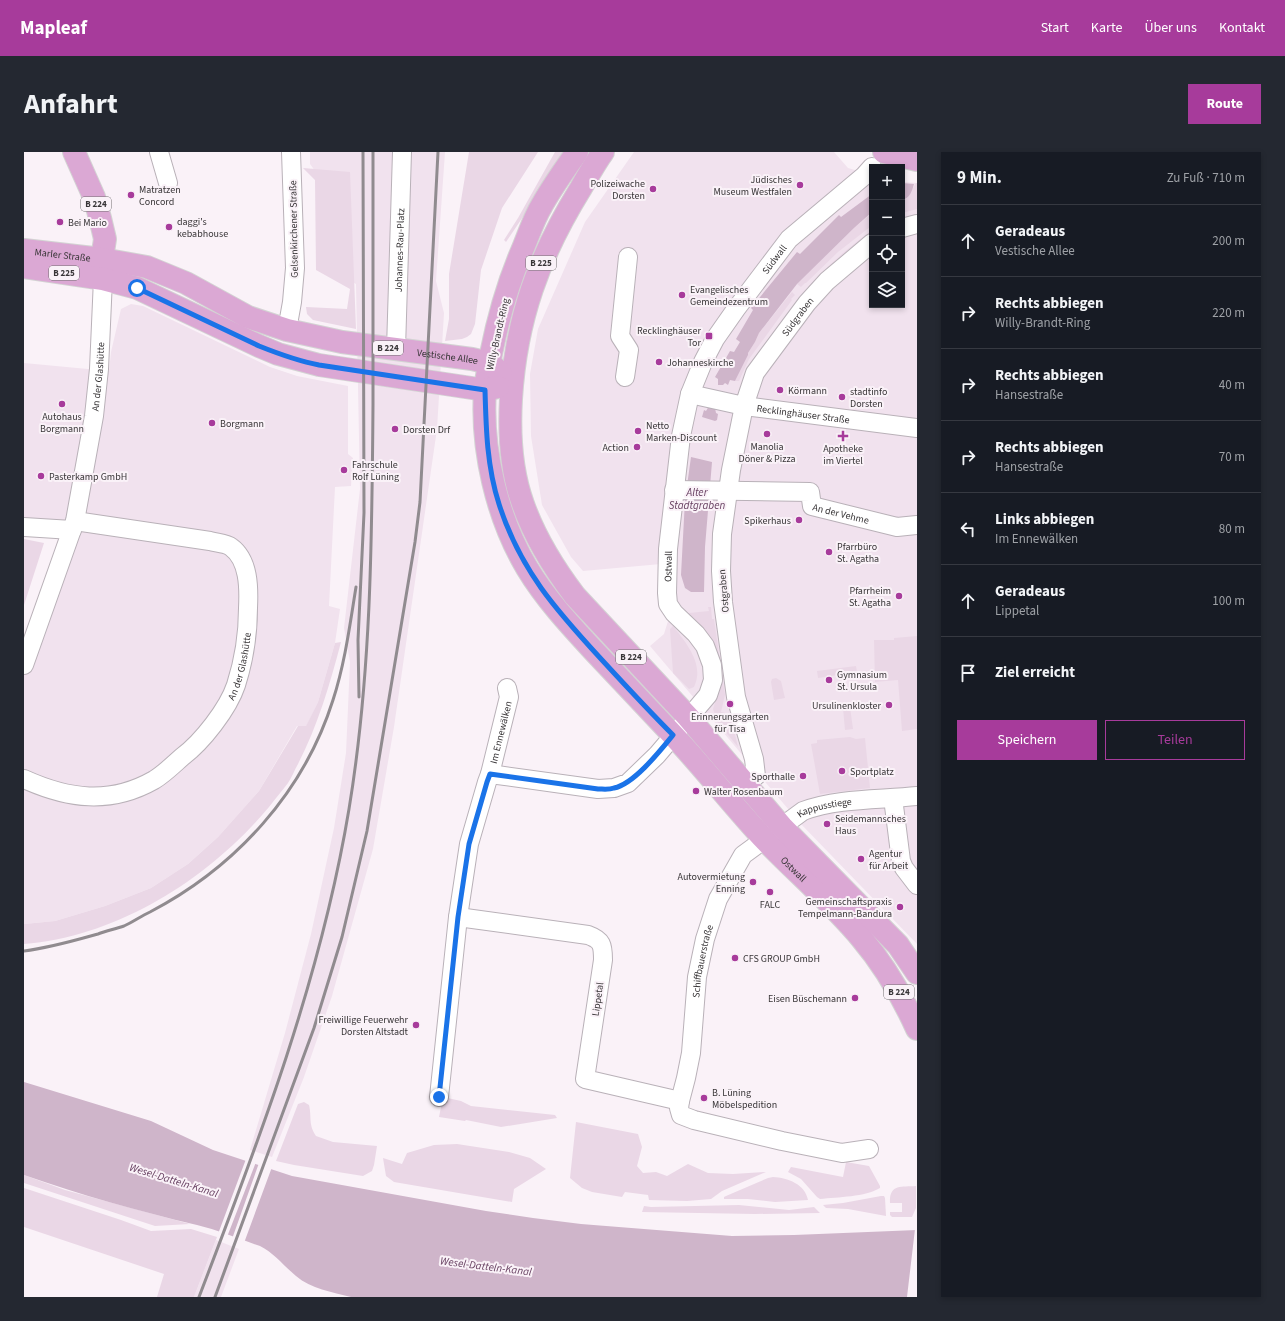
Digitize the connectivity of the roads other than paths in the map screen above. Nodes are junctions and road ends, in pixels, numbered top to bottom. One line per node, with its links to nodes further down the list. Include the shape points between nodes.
1 (74, 152): 18 (main road, B 224, via 94,197 100,218 105,239)
2 (159, 152): 11 (street)
3 (291, 152): 20 (street, Gelsenkirchener Straße, via 295,268)
4 (402, 152): 21 (street, Johannes-Rau-Platz)
5 (577, 152): 22 (main road, Willy-Brandt-Ring / B 225, via 541,206 521,253 499,316)
6 (604, 152): 24 (main road, B 225, via 566,212 536,276 522,322)
7 (885, 152): 8 (main road, Südwall); 9 (street, Südwall)
8 (917, 160)
9 (875, 164)
10 (869, 170): 25 (street, Südwall, via 789,239 729,318 702,362)
11 (168, 183)
12 (917, 224): 13 (street)
13 (905, 227)
14 (869, 246): 27 (street, Südgraben, via 827,281 807,304 756,373)
15 (24, 250): 18 (main road, Marler Straße / B 225)
16 (628, 257): 23 (street, via 620,336 629,350)
17 (24, 267): 18 (main road, Marler Straße / B 225)
18 (102, 269): 19 (main road); 20 (main road, Vestische Allee / B 224, via 138,265 172,276 248,316); 32 (street, An der Glashütte, via 98,381)
19 (152, 294): 20 (main road, via 180,297 271,338 280,336); 26 (main road, via 259,346 297,360)
20 (287, 330): 21 (main road, Vestische Allee / B 224, via 342,342)
21 (396, 349): 22 (main road, Vestische Allee / B 224)
22 (489, 363): 24 (main road, Vestische Allee / B 224); 26 (main road, Willy-Brandt-Ring / B 224)
23 (625, 377)
24 (512, 383): 26 (main road); 36 (main road, B 224, via 510,419 516,477 533,529 546,555 575,596)
25 (692, 389): 27 (street, Recklinghäuser Straße); 29 (street, Ostwall, via 681,436)
26 (485, 390): 37 (main road, Willy-Brandt-Ring / B 224, via 487,444 495,490 510,534 526,567 552,604 578,634)
27 (742, 414): 28 (street, Recklinghäuser Straße); 30 (street, Ostgraben, via 731,470)
28 (917, 428)
29 (678, 490): 30 (street); 36 (street, Ostwall, via 667,567 668,604 677,618 696,634 705,646 711,658 713,672 708,695)
30 (722, 491): 31 (street, An der Vehme, via 810,492 812,506 897,527); 39 (street, Ostgraben, via 723,602 736,697 754,759)
31 (917, 525)
32 (74, 526): 33 (street); 34 (street, An der Glashütte); 40 (street, An der Glashütte, via 210,541 230,546 238,554 247,574 248,630 243,659 236,687 208,732 192,749 155,779 133,790 107,796 83,797 59,793)
33 (24, 527)
34 (24, 665)
35 (507, 688): 38 (street, Im Ennewälken, via 509,697)
36 (688, 717): 37 (street, Ostwall); 43 (main road, Ostwall / B 224)
37 (673, 735): 38 (street, via 657,755 628,783 614,788 598,789); 43 (main road, Ostwall / B 224)
38 (490, 774): 45 (street, Im Ennewälken, via 469,844)
39 (756, 776)
40 (24, 779)
41 (917, 796): 42 (street, Kappusstiege)
42 (893, 798): 43 (street, Kappusstiege, via 814,807 803,811); 44 (street, via 901,861)
43 (773, 833): 46 (main road, Ostwall / B 224, via 898,945); 47 (main road, Ostwall / B 224, via 864,940 894,982); 49 (street, Schiffbauerstraße, via 743,855 718,899 704,939 697,977 691,1053)
44 (917, 885)
45 (458, 917): 48 (street); 49 (street, Lippetal, via 595,937 603,950 585,1079)
46 (917, 972)
47 (917, 1029)
48 (439, 1097)
49 (680, 1101): 50 (street, via 682,1115 694,1120 842,1153)
50 (869, 1149)

